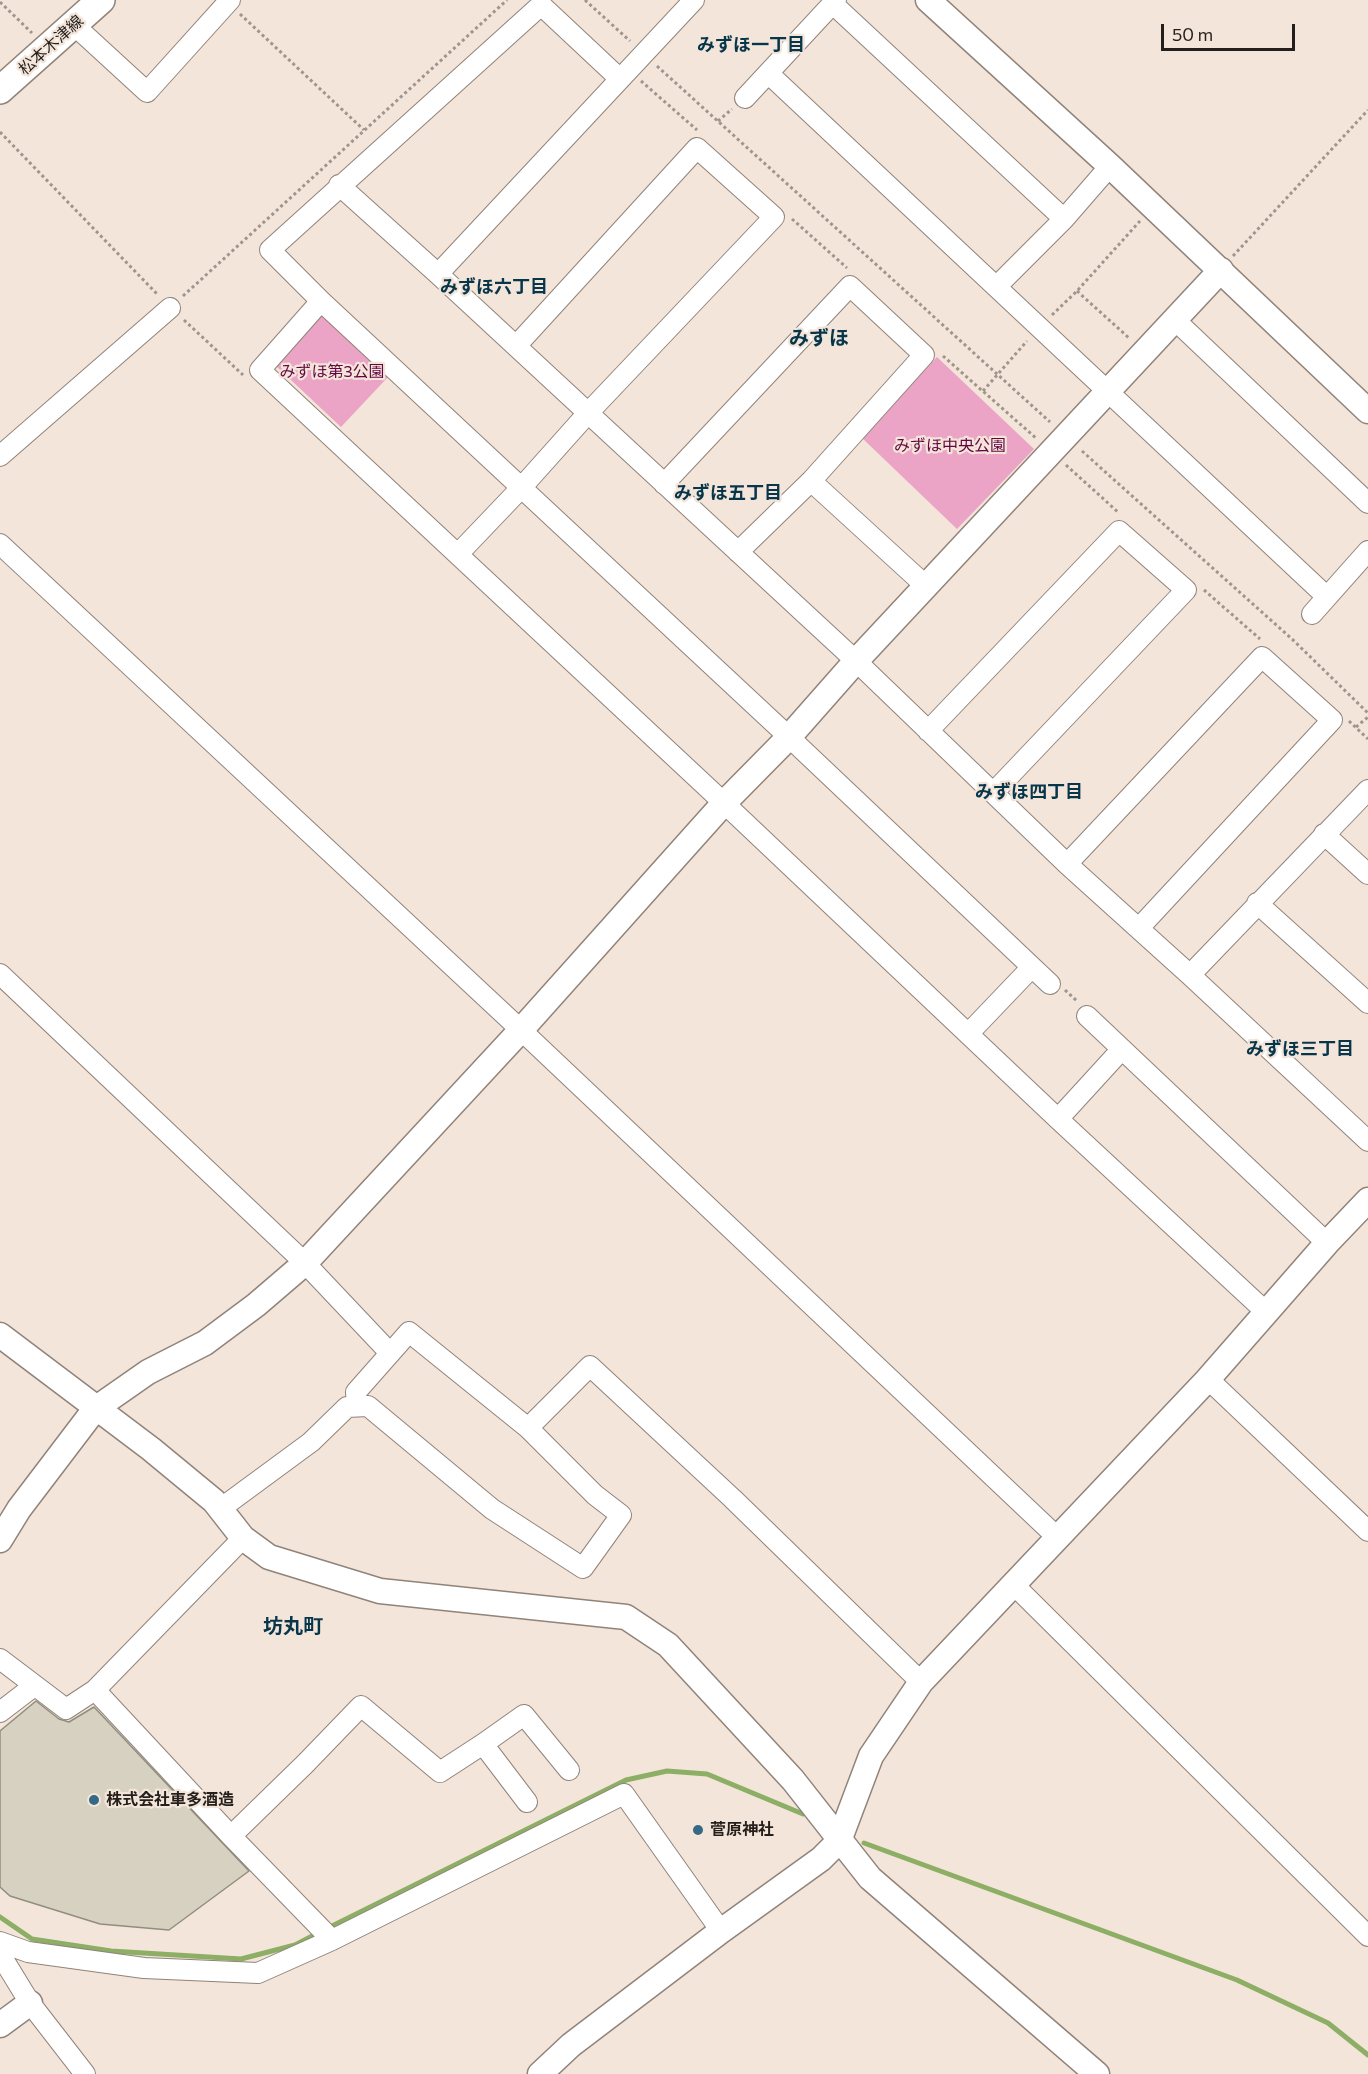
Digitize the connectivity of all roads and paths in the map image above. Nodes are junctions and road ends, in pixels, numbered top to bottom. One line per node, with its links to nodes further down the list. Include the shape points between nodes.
1 (101, 0): 9 (main road, 松本木津線)
2 (507, 0): 17 (path)
3 (585, 0): 11 (path)
4 (694, 0): 11 (street)
5 (928, 0): 20 (street)
6 (229, 1): 9 (street, via 147,92); 17 (path)
7 (0, 2): 10 (path)
8 (834, 2): 12 (street); 24 (street)
9 (74, 25): 10 (main road, 松本木津線)
10 (47, 50): 14 (main road, 松本木津線)
11 (643, 54): 13 (street); 38 (path)
12 (769, 74): 15 (street); 28 (street)
13 (624, 75): 18 (path); 21 (street, via 541,5); 27 (street)
14 (0, 90)
15 (745, 98)
16 (1368, 110): 25 (path)
17 (364, 130): 31 (path)
18 (697, 130)
19 (0, 132): 31 (path)
20 (1110, 166): 22 (street); 24 (street)
21 (339, 185): 27 (street); 30 (street, via 270,250)
22 (1153, 206): 25 (street); 29 (path)
23 (789, 216): 26 (path)
24 (1064, 219): 28 (street)
25 (1221, 270): 32 (street); 41 (street)
26 (851, 272)
27 (438, 274): 34 (street)
28 (996, 286): 33 (street)
29 (1077, 291): 33 (path); 36 (path)
30 (321, 301): 37 (street); 47 (street)
31 (170, 308): 37 (path, via 243,376); 44 (street)
32 (1175, 320): 36 (street); 48 (street)
33 (1038, 328): 38 (path); 40 (street)
34 (516, 346): 42 (street); 42 (street, via 697,148 774,217)
35 (939, 352): 39 (path)
36 (1145, 352): 40 (street)
37 (260, 370): 53 (street)
38 (998, 373): 39 (path); 43 (path)
39 (983, 391): 43 (path)
40 (1107, 392): 43 (street); 56 (street)
41 (1368, 411)
42 (588, 413): 46 (street); 47 (street)
43 (1059, 444): 49 (path); 54 (street); 60 (path, via 1292,639)
44 (0, 456)
45 (812, 481): 46 (street, via 924,355 850,286); 52 (street); 54 (street)
46 (664, 484): 52 (street)
47 (521, 488): 53 (street); 64 (street)
48 (1368, 503)
49 (1126, 520)
50 (0, 544): 80 (street)
51 (1368, 551): 56 (street)
52 (738, 552): 59 (street)
53 (458, 554): 68 (street)
54 (927, 586): 59 (street)
55 (1204, 590): 58 (path)
56 (1326, 596): 57 (street)
57 (1312, 614)
58 (1265, 644)
59 (856, 661): 63 (street); 64 (street)
60 (1368, 715): 62 (path)
61 (1348, 720): 62 (path)
62 (1356, 727): 65 (path)
63 (928, 731): 67 (street); 67 (street, via 1119,531 1186,590)
64 (789, 737): 68 (street); 74 (street)
65 (1368, 739)
66 (1368, 790): 69 (street)
67 (993, 793): 70 (street)
68 (724, 803): 80 (street); 81 (street)
69 (1324, 834): 71 (street); 72 (street)
70 (1067, 864): 73 (street); 73 (street, via 1262,657 1332,720)
71 (1368, 874)
72 (1257, 903): 76 (street); 78 (street)
73 (1139, 928): 76 (street)
74 (1032, 967): 77 (street); 81 (street)
75 (0, 974): 87 (street)
76 (1190, 975): 84 (street)
77 (1050, 984): 79 (path, via 1061,987 1083,1006)
78 (1368, 1003)
79 (1087, 1016): 82 (street)
80 (521, 1030): 87 (street); 98 (street)
81 (968, 1034): 83 (street)
82 (1122, 1049): 83 (street); 86 (street)
83 (1058, 1119): 88 (street)
84 (1368, 1142)
85 (1368, 1200): 86 (street)
86 (1327, 1243): 88 (street)
87 (305, 1263): 90 (street); 93 (street, via 204,1343 148,1372)
88 (1266, 1312): 91 (street)
89 (0, 1335): 93 (street)
90 (390, 1353): 92 (street, via 356,1392); 94 (street, via 409,1332)
91 (1208, 1379): 96 (street); 98 (street)
92 (357, 1406): 94 (street, via 368,1406 492,1509 584,1568 621,1515 595,1495); 95 (street, via 347,1407 311,1442)
93 (95, 1409): 95 (street, via 151,1449); 99 (street)
94 (528, 1428): 102 (street, via 590,1366)
95 (220, 1509): 97 (street)
96 (1368, 1531)
97 (243, 1538): 104 (street); 110 (street, via 269,1557 380,1591 626,1617 668,1645 793,1780)
98 (1058, 1538): 100 (street)
99 (0, 1540)
100 (1014, 1585): 102 (street); 113 (street)
101 (0, 1659): 103 (street)
102 (921, 1682): 110 (street, via 871,1756)
103 (34, 1686): 104 (street, via 66,1709); 105 (street)
104 (95, 1690): 109 (street)
105 (0, 1712)
106 (483, 1744): 107 (street, via 524,1714); 108 (street); 109 (street, via 440,1772 361,1706)
107 (569, 1770)
108 (527, 1802)
109 (231, 1836): 112 (street)
110 (839, 1840): 111 (street, via 821,1859); 120 (street, via 870,1878)
111 (722, 1931): 112 (street, via 624,1794); 119 (street, via 571,2045)
112 (327, 1934): 114 (street, via 258,1973 249,1974 144,1968 28,1952)
113 (1368, 1936)
114 (0, 1942)
115 (0, 1954): 116 (street)
116 (30, 2003): 117 (street); 118 (street)
117 (0, 2025)
118 (85, 2074)
119 (540, 2074)
120 (1097, 2074)

